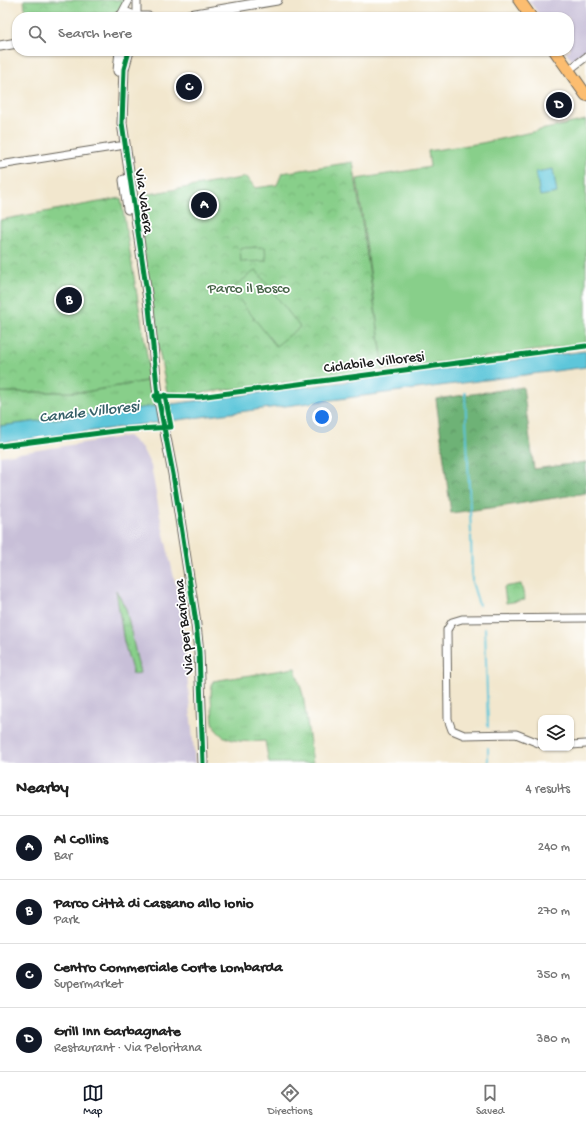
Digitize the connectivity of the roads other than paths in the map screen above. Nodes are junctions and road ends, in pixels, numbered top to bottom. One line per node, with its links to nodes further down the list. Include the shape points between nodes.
1 (129, 0): 5 (street)
2 (137, 0): 6 (street)
3 (277, 0): 7 (street)
4 (519, 0): 8 (main road)
5 (122, 12)
6 (137, 12)
7 (207, 12)
8 (527, 12)
9 (12, 44): 10 (street)
10 (0, 46)
11 (120, 56): 17 (street, Via Valera, via 116,99)
12 (128, 56): 19 (street, Via Valera, via 124,69 122,123)
13 (559, 56): 15 (main road)
14 (586, 57): 15 (street)
15 (569, 70): 16 (main road)
16 (586, 95)
17 (119, 146): 18 (street); 19 (street, Via Valera, via 145,309)
18 (0, 165)
19 (149, 320): 20 (street, Via Valera)
20 (181, 519): 22 (street, Via per Bariana, via 197,632)
21 (586, 618): 23 (street, via 462,619 452,622 448,627 448,719 452,730 464,735 516,734)
22 (203, 733): 26 (street, Via per Bariana); 27 (street, Via per Bariana)
23 (538, 743)
24 (586, 744): 25 (street)
25 (574, 745)
26 (203, 763)
27 (207, 763)

